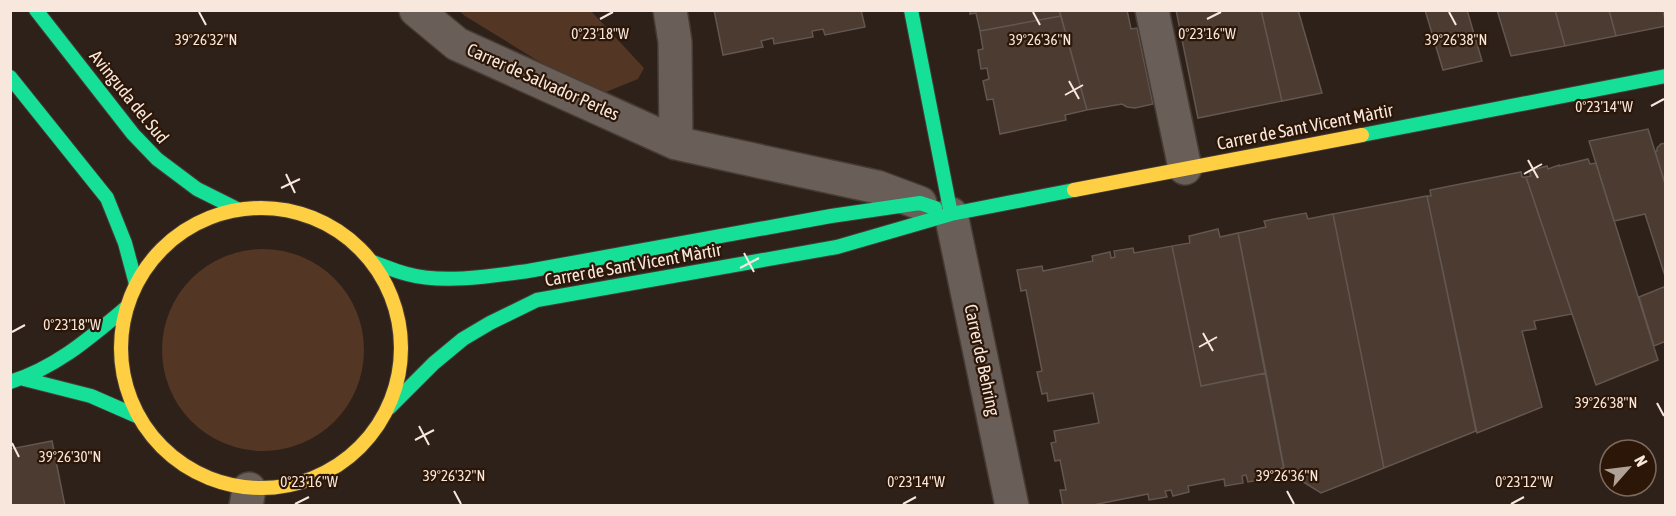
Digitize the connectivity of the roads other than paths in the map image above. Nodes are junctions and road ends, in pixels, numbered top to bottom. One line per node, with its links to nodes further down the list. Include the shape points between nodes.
1 (36, 10): 12 (main road, Avinguda del Sud, via 157,159 197,189)
2 (416, 10): 9 (street, Carrer de Salvador Perles, via 458,44)
3 (650, 10): 6 (street)
4 (910, 10): 13 (main road)
5 (1152, 10): 10 (street)
6 (673, 26): 9 (street)
7 (1665, 76): 10 (main road, Carrer de Sant Vicent Màrtir)
8 (10, 77): 15 (main road, via 107,198)
9 (676, 143): 11 (street, Carrer de Salvador Perles, via 877,187)
10 (1185, 168): 13 (main road, Carrer de Sant Vicent Màrtir)
11 (920, 203): 13 (main road, Carrer de Sant Vicent Màrtir); 14 (main road, Carrer de Sant Vicent Màrtir, via 480,278 409,275)
12 (237, 210): 14 (main road, via 275,208 312,217 345,235); 15 (main road, via 212,216 167,243)
13 (951, 214): 18 (main road, Carrer de Sant Vicent Màrtir, via 837,247 537,300 463,339); 21 (street, Carrer de Behring)
14 (372, 262): 18 (main road, via 392,295 401,333 400,372)
15 (136, 284): 16 (main road)
16 (127, 308): 17 (main road, via 66,355); 19 (main road, via 121,335 121,364 127,392)
17 (17, 381): 19 (main road, via 91,396)
18 (389, 408): 20 (main road, via 377,429 342,464 298,484)
19 (139, 417): 20 (main road, via 159,445 185,467)
20 (248, 497)
21 (1012, 506)

